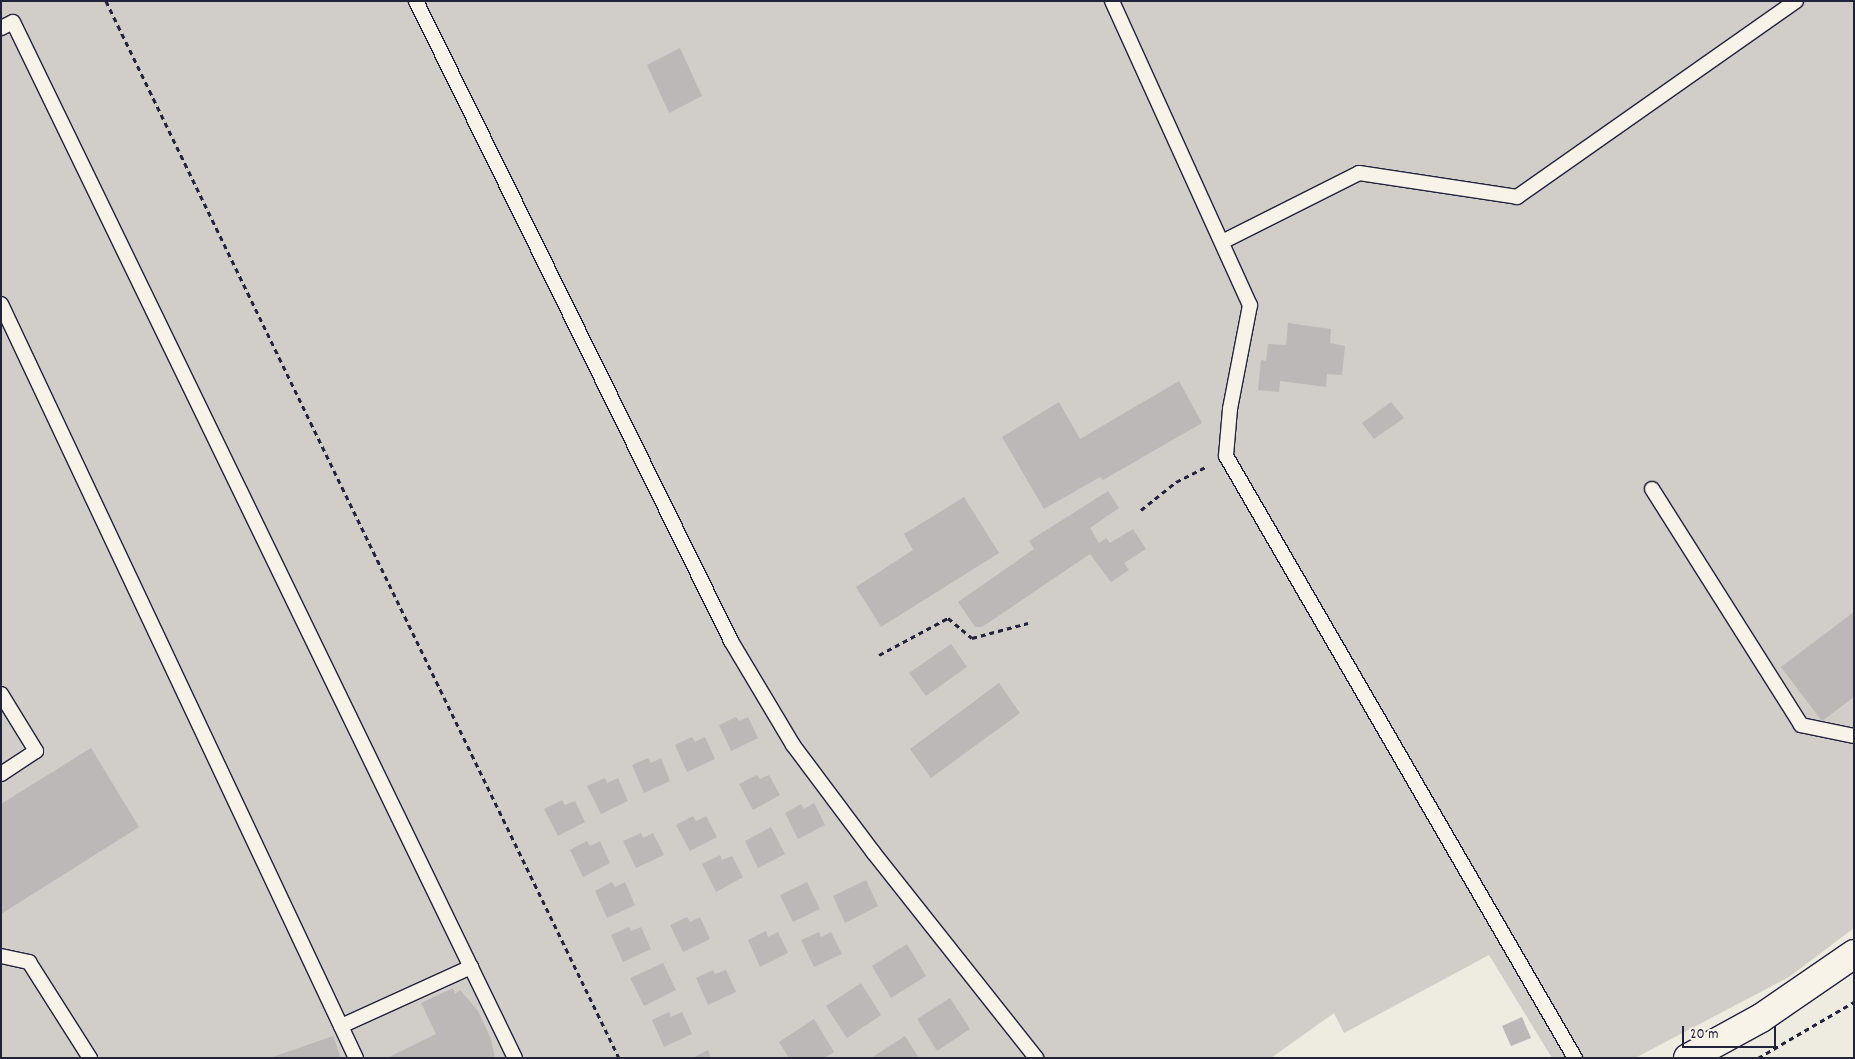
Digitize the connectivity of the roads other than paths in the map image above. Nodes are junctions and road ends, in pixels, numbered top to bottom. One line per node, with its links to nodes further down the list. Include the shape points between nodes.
1 (416, 1): 18 (lane, via 592,355 668,518 741,658 793,745)
2 (1112, 1): 5 (lane)
3 (1796, 1): 5 (lane, via 1517,197 1359,173)
4 (1, 28): 13 (lane, via 14,22)
5 (1222, 242): 19 (lane, via 1250,305 1230,409 1226,456)
6 (1, 304): 14 (lane)
7 (1652, 489): 9 (lane, via 1801,725)
8 (1, 694): 10 (lane, via 36,750)
9 (1854, 736)
10 (1, 774)
11 (1854, 954): 20 (street, via 1761,1018)
12 (1, 956): 15 (lane, via 29,962)
13 (471, 967): 14 (lane); 17 (lane)
14 (341, 1026): 16 (lane)
15 (90, 1058)
16 (356, 1058)
17 (515, 1058)
18 (1036, 1058)
19 (1575, 1058)
20 (1688, 1058)

